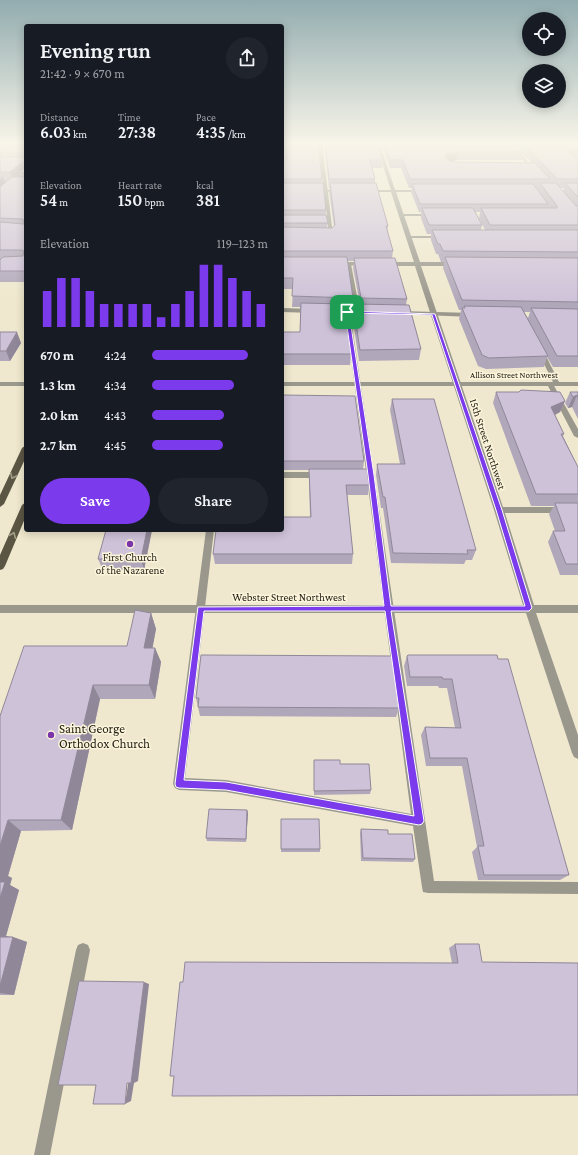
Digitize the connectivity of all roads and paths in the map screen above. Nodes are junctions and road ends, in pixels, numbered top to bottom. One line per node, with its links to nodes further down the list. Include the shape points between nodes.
1 (327, 196): 6 (lane)
2 (395, 196): 3 (street, 15th Street Northwest)
3 (401, 215): 4 (lane); 8 (street, 15th Street Northwest)
4 (442, 215)
5 (322, 222): 6 (lane)
6 (330, 222): 7 (lane, via 331,235)
7 (324, 235)
8 (408, 237): 9 (lane); 14 (street, 15th Street Northwest)
9 (449, 237)
10 (327, 264): 11 (street)
11 (349, 264): 12 (street); 20 (lane)
12 (372, 264)
13 (380, 264): 14 (street)
14 (417, 264): 15 (street); 23 (street, 15th Street Northwest)
15 (461, 264)
16 (284, 310): 17 (lane)
17 (318, 311)
18 (340, 312): 19 (lane)
19 (347, 312): 20 (lane); 29 (lane)
20 (357, 312): 21 (lane)
21 (365, 312)
22 (394, 313): 23 (lane)
23 (433, 314): 24 (lane); 30 (street, 15th Street Northwest)
24 (480, 315)
25 (538, 347): 31 (lane)
26 (0, 384): 27 (street)
27 (24, 384)
28 (284, 384): 29 (street, Allison Street Northwest)
29 (358, 384): 30 (street, Allison Street Northwest); 45 (lane, via 367,475)
30 (457, 384): 31 (street, Allison Street Northwest); 39 (street, 15th Street Northwest)
31 (554, 384): 32 (street, Allison Street Northwest); 33 (lane)
32 (578, 384)
33 (578, 436)
34 (24, 452): 37 (main road, one-way to 37)
35 (284, 474): 36 (lane)
36 (326, 475)
37 (0, 504)
38 (24, 510): 42 (main road, one-way to 38)
39 (499, 510): 40 (lane); 46 (street, 15th Street Northwest)
40 (578, 510)
41 (210, 532): 44 (lane)
42 (0, 566)
43 (0, 608): 44 (street, Webster Street Northwest)
44 (201, 608): 45 (street, Webster Street Northwest); 50 (lane, via 179,784 226,786)
45 (388, 608): 46 (street, Webster Street Northwest); 50 (lane)
46 (529, 608): 47 (street, Webster Street Northwest); 48 (street, 15th Street Northwest)
47 (578, 608)
48 (575, 736): 49 (street, 15th Street Northwest)
49 (578, 753)
50 (419, 821): 51 (lane, via 428,887)
51 (578, 888)
52 (83, 950): 53 (lane)
53 (42, 1155)

